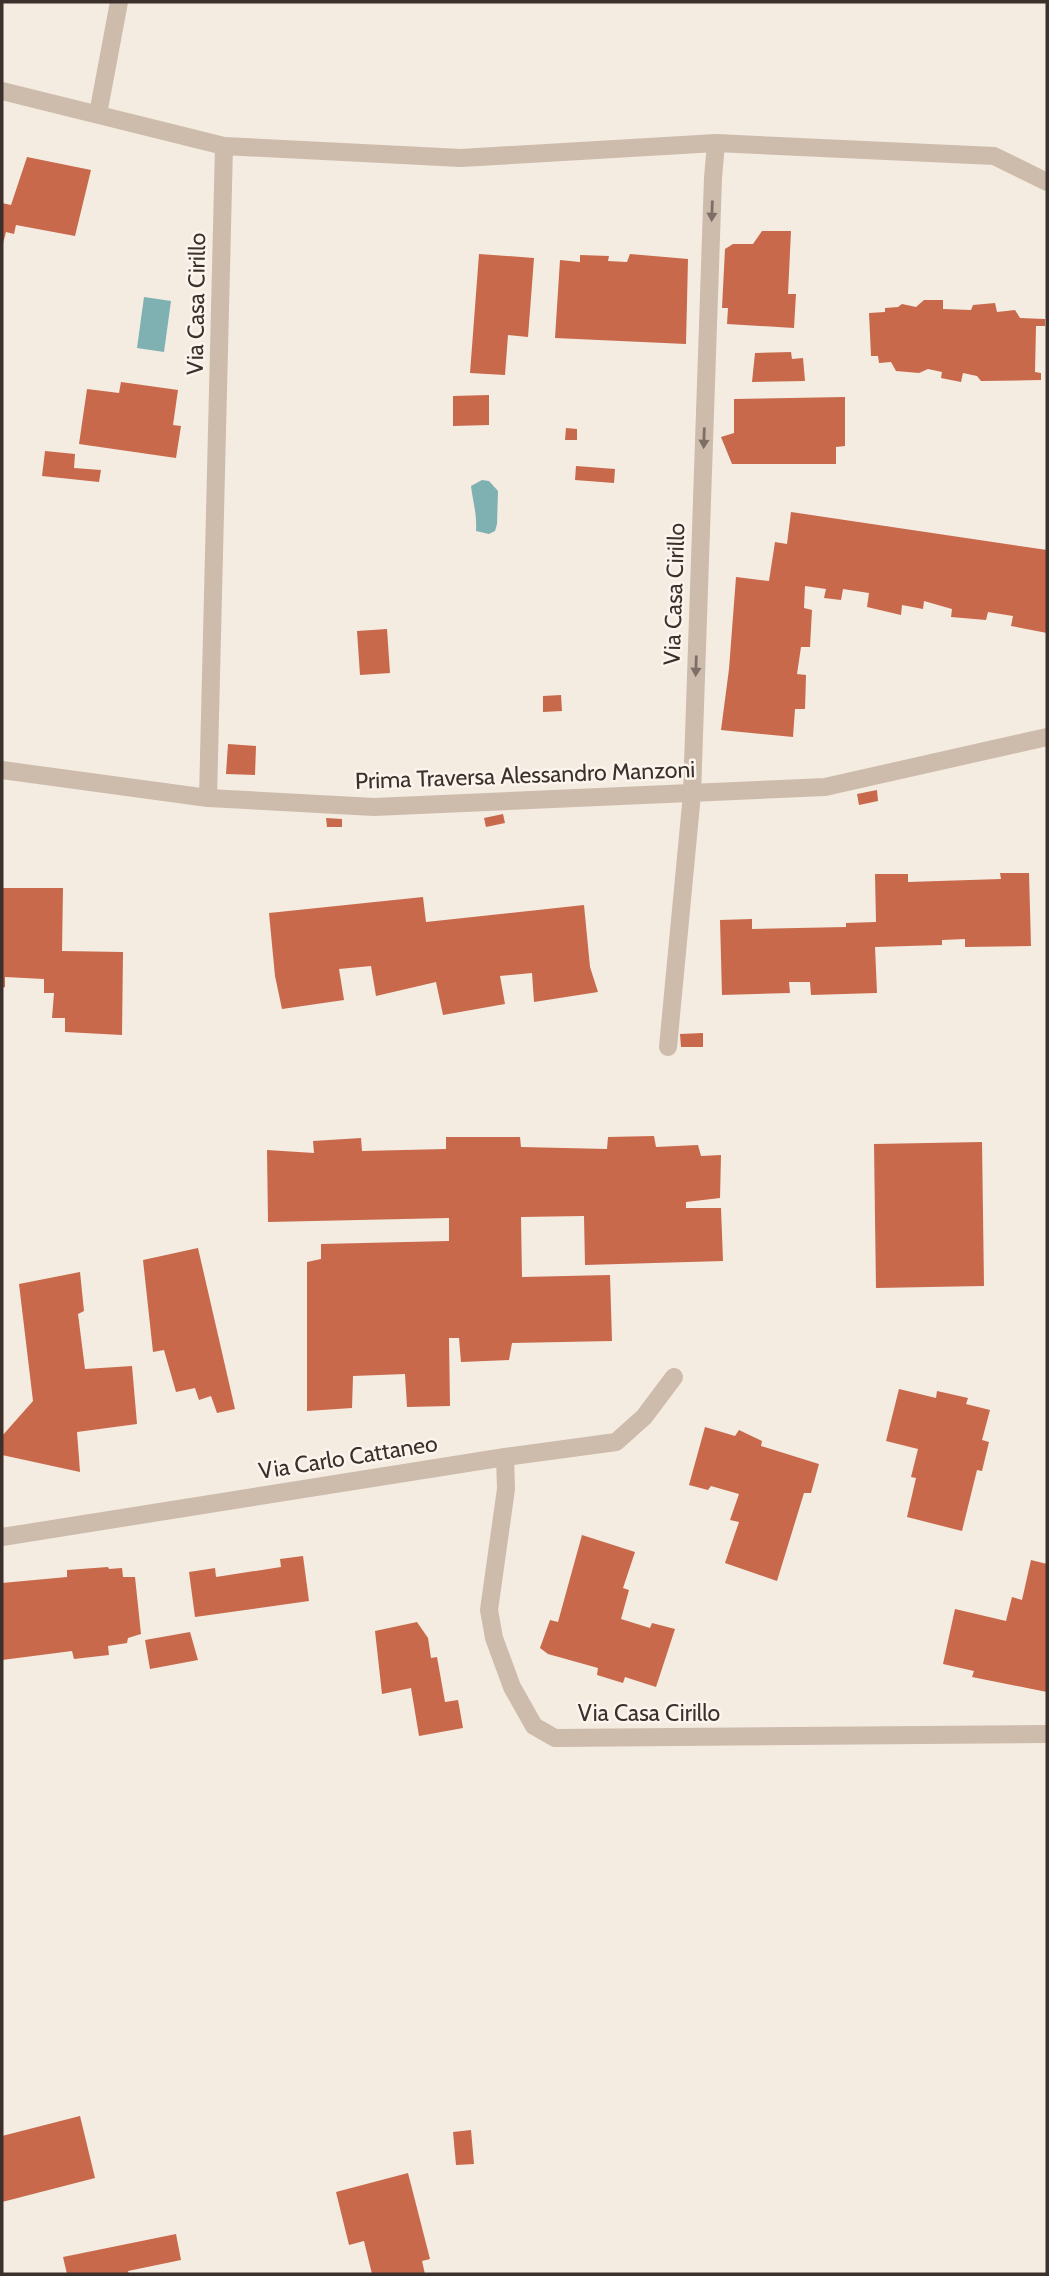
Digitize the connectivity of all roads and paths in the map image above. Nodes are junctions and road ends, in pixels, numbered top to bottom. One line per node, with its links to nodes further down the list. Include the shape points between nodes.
1 (119, 2): 3 (street)
2 (2, 91): 3 (street)
3 (98, 114): 5 (street)
4 (716, 143): 5 (street, via 461,158); 6 (street, via 994,156); 9 (street, Via Casa Cirillo, one-way to 9)
5 (224, 146): 10 (street, Via Casa Cirillo)
6 (1047, 182)
7 (1047, 737): 9 (street, Prima Traversa Alessandro Manzoni, via 825,787)
8 (2, 770): 10 (street, Prima Traversa Alessandro Manzoni)
9 (692, 794): 10 (street, Prima Traversa Alessandro Manzoni, via 373,807); 11 (street, Via Casa Cirillo)
10 (208, 798)
11 (668, 1047)
12 (674, 1377): 13 (street, Via Carlo Cattaneo, via 644,1417 616,1442)
13 (505, 1457): 14 (street, Via Carlo Cattaneo); 15 (street, Via Casa Cirillo, via 506,1489 489,1610 512,1687 534,1726 555,1738)
14 (2, 1537)
15 (1047, 1734)

